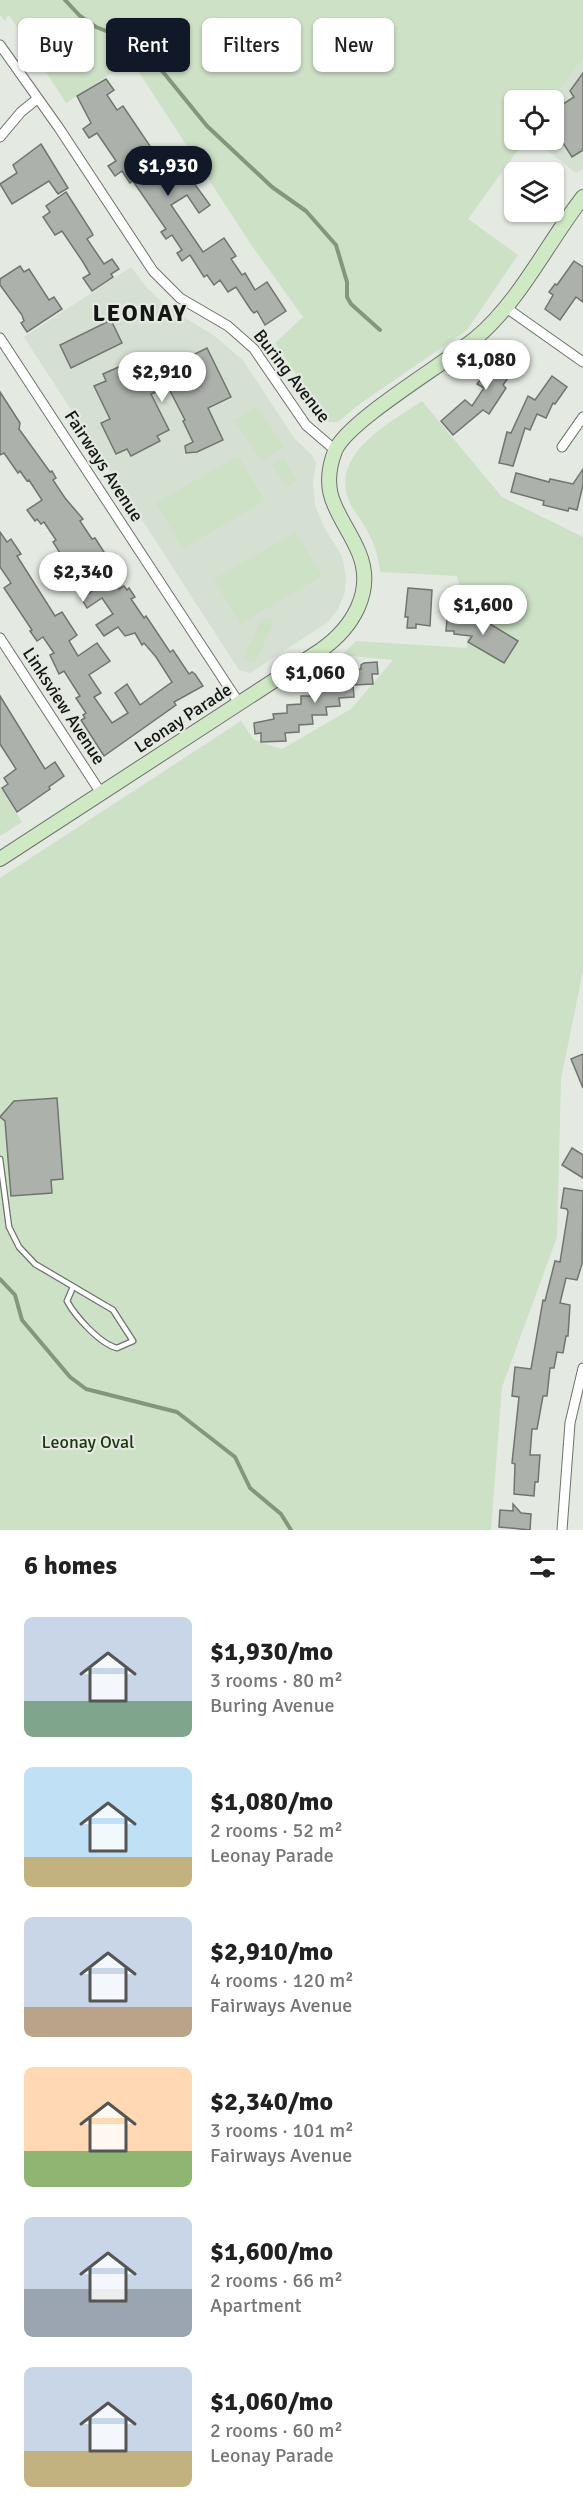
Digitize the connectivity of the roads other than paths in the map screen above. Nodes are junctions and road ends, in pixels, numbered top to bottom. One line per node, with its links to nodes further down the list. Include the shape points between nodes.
1 (0, 45): 2 (street, Buring Avenue)
2 (37, 99): 3 (street); 10 (street, Buring Avenue, via 153,271 180,298 228,326 254,349 306,425)
3 (0, 137)
4 (583, 197): 5 (street)
5 (506, 307): 7 (street); 10 (street, via 463,348 362,421)
6 (0, 338): 12 (street, Fairways Avenue)
7 (583, 362)
8 (583, 417): 9 (street)
9 (562, 447)
10 (335, 450): 12 (street, Leonay Parade, via 330,479 333,502 363,568 358,609 348,627 333,641)
11 (0, 638): 13 (street, Linksview Avenue)
12 (239, 703): 13 (street, Leonay Parade)
13 (101, 793): 14 (street, Leonay Parade)
14 (0, 859)
15 (0, 1160): 16 (lane, via 9,1227 17,1245 35,1264)
16 (73, 1287): 16 (lane, via 113,1310 133,1341 117,1348 104,1344 67,1301)
17 (583, 1368): 18 (street)
18 (578, 1407): 19 (street, via 570,1424)
19 (562, 1530)

